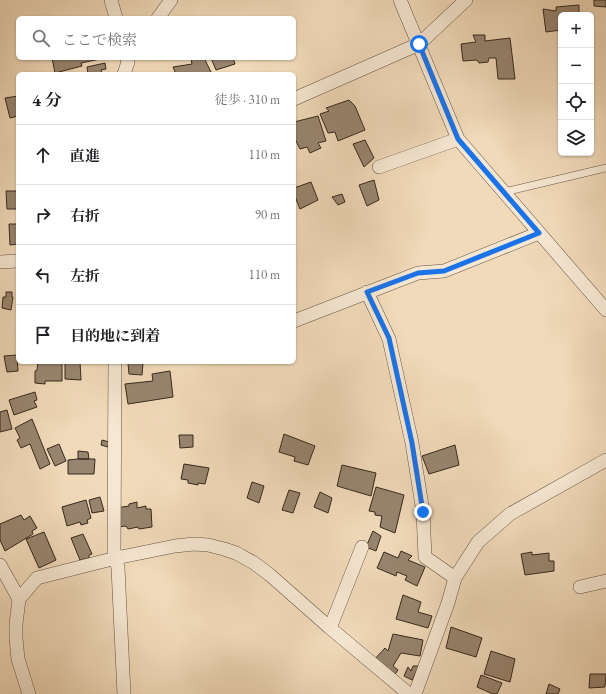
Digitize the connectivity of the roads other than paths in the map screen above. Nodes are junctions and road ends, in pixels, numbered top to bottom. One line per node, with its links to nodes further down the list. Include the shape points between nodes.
1 (111, 0): 5 (street)
2 (171, 0): 6 (street)
3 (400, 0): 7 (street)
4 (466, 0): 7 (street)
5 (115, 16)
6 (159, 16)
7 (419, 44): 8 (street); 9 (street)
8 (296, 98)
9 (458, 139): 10 (street); 12 (street)
10 (379, 167)
11 (606, 168): 12 (lane)
12 (504, 192): 13 (street)
13 (539, 233): 16 (street, via 444,271 418,273); 17 (street)
14 (16, 261): 15 (street)
15 (0, 262)
16 (367, 292): 18 (street); 24 (street, via 389,338 423,512 425,557)
17 (606, 310)
18 (296, 320)
19 (115, 364): 22 (street)
20 (606, 460): 24 (street, via 510,514 478,542)
21 (362, 547): 28 (street)
22 (116, 558): 27 (street, via 37,578); 28 (street, via 194,544 224,549 236,553 264,571); 30 (street)
23 (0, 566): 27 (street)
24 (455, 578): 32 (street)
25 (606, 582): 26 (street)
26 (580, 587)
27 (19, 599): 29 (street, via 16,638 18,658)
28 (330, 628): 31 (street)
29 (29, 694)
30 (124, 694)
31 (409, 694)
32 (415, 694)

